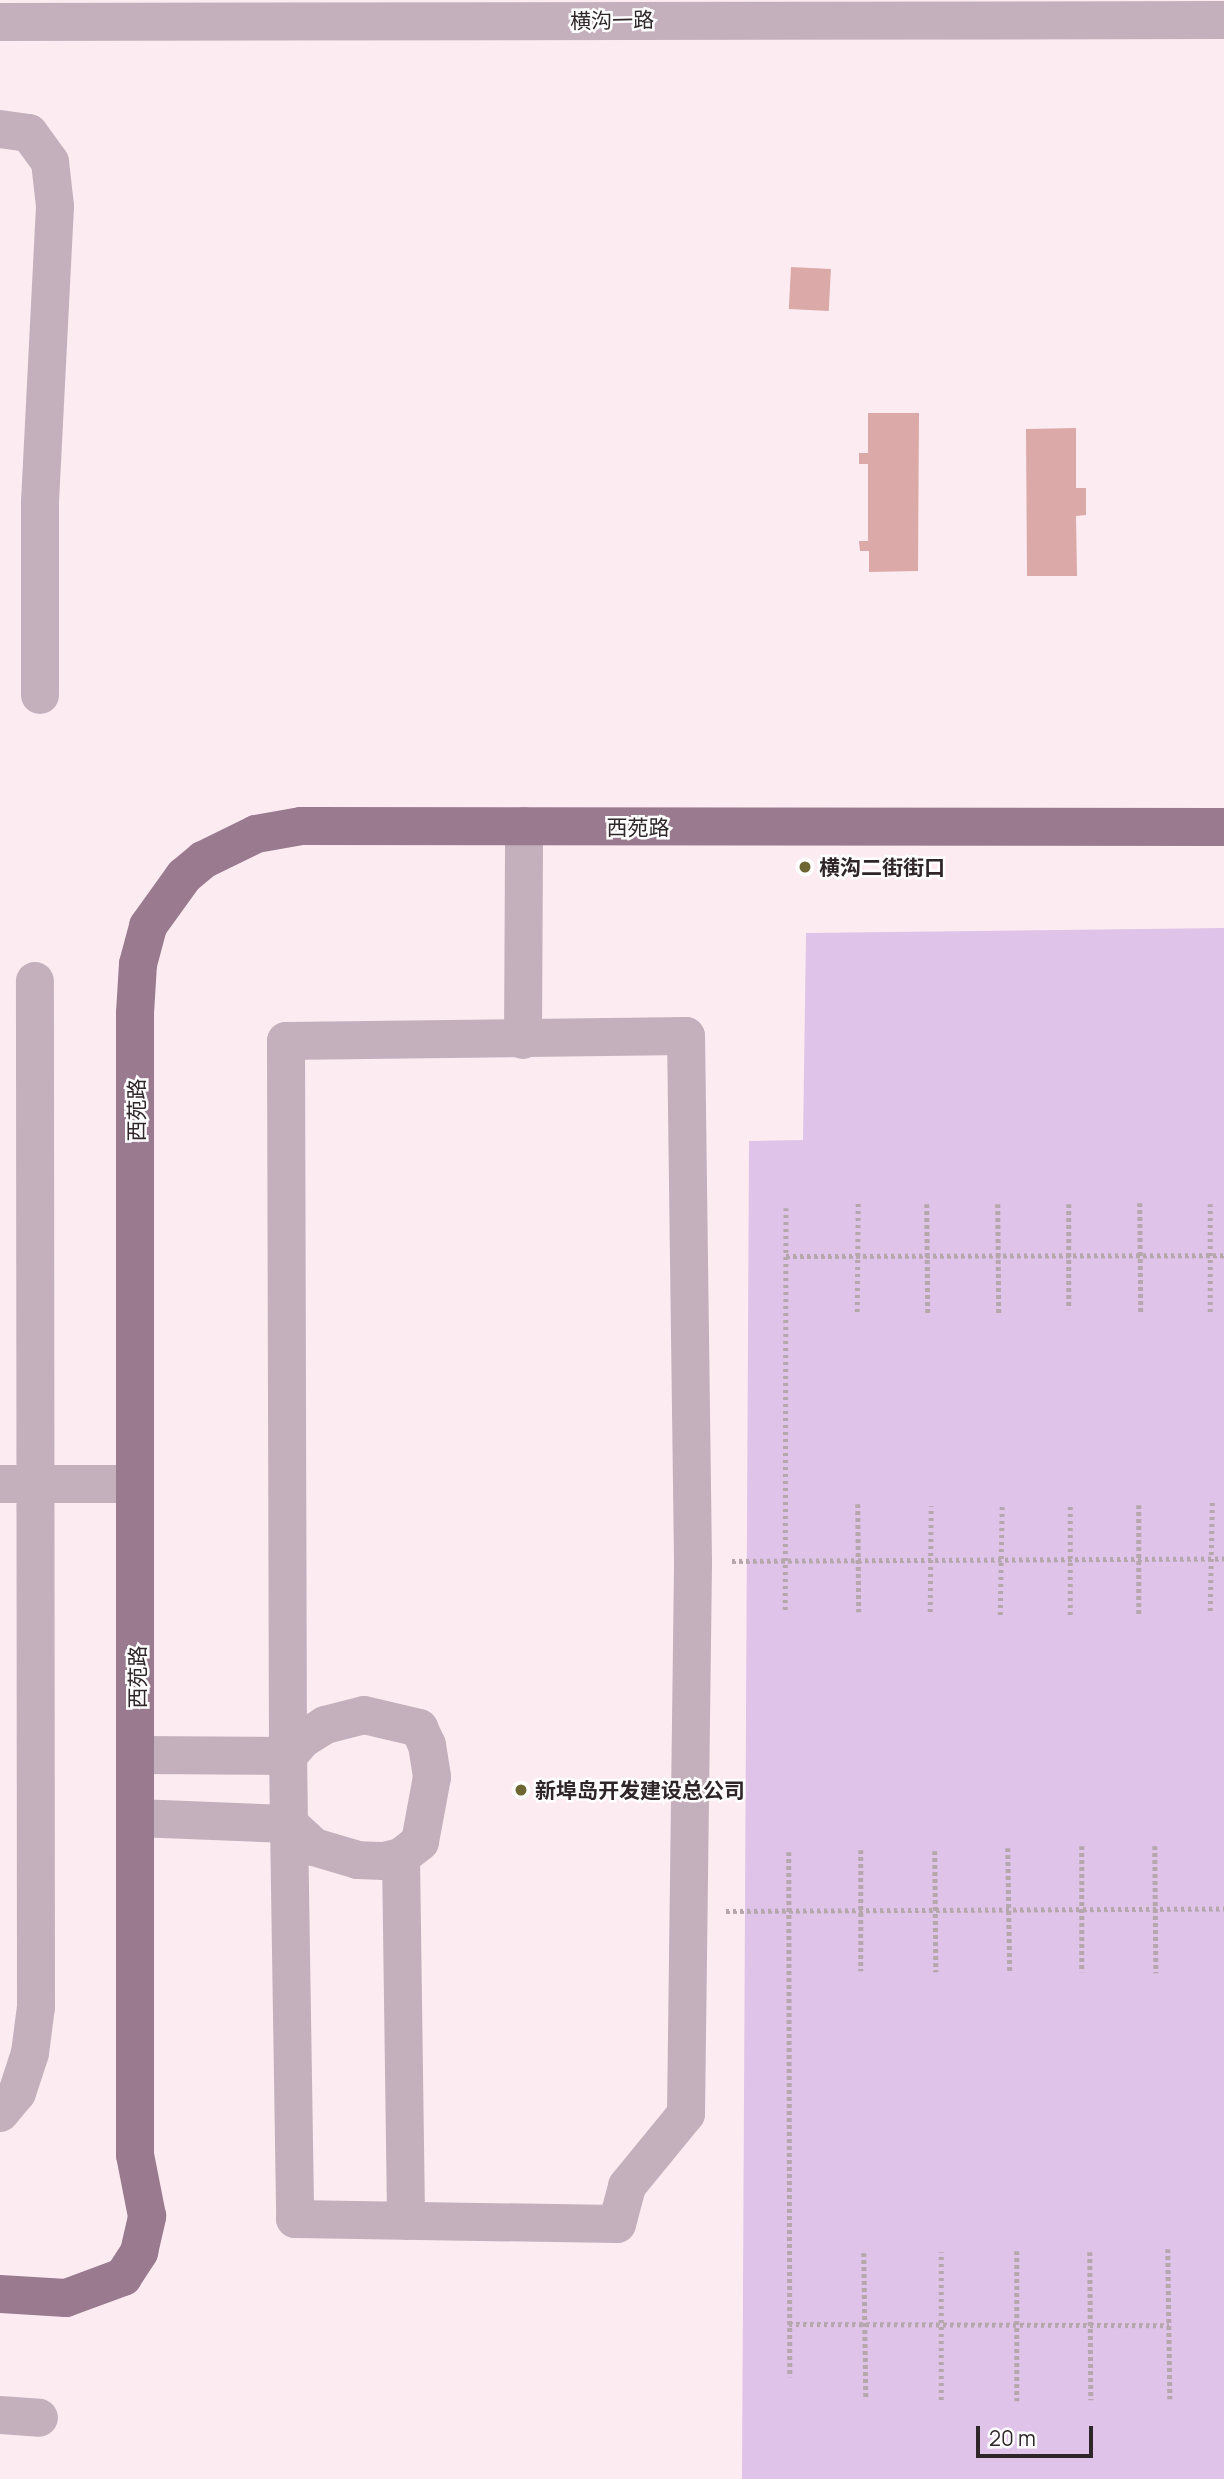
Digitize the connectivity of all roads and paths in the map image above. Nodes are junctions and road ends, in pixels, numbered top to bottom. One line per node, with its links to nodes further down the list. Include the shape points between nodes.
1 (333, 12): 2 (street, 横沟一路); 3 (street, 横沟一路)
2 (1224, 20)
3 (0, 22)
4 (0, 129): 5 (street, via 29,133 50,162 55,206 40,505)
5 (40, 695)
6 (524, 826): 7 (main road, 西苑路); 9 (street); 32 (main road, 西苑路, via 301,826 256,834 203,860 184,876 148,926 138,964 135,1013)
7 (1224, 827)
8 (35, 981): 31 (street)
9 (523, 1040): 47 (street, via 686,1037); 56 (street, via 286,1041)
10 (858, 1202): 22 (path)
11 (1140, 1203): 18 (path)
12 (927, 1204): 23 (path)
13 (998, 1204): 24 (path)
14 (1069, 1204): 17 (path)
15 (1210, 1204): 19 (path)
16 (786, 1208): 21 (path)
17 (1070, 1255): 18 (path); 24 (path); 25 (path)
18 (1141, 1255): 19 (path); 28 (path)
19 (1210, 1255): 20 (path); 27 (path)
20 (1224, 1255)
21 (786, 1256): 22 (path); 45 (path)
22 (858, 1256): 23 (path); 26 (path)
23 (928, 1256): 24 (path); 30 (path)
24 (999, 1256): 29 (path)
25 (1069, 1309)
26 (857, 1312)
27 (1210, 1312)
28 (1141, 1313)
29 (999, 1314)
30 (928, 1315)
31 (18, 1484): 32 (street); 79 (street, via 36,2007 30,2053 17,2093)
32 (135, 1484): 55 (main road, 西苑路)
33 (1212, 1502): 39 (path)
34 (858, 1504): 46 (path)
35 (1002, 1504): 42 (path)
36 (1070, 1504): 43 (path)
37 (1139, 1505): 44 (path)
38 (931, 1506): 41 (path)
39 (1212, 1558): 40 (path); 44 (path); 49 (path)
40 (1224, 1558)
41 (930, 1559): 42 (path); 46 (path); 51 (path)
42 (1001, 1559): 43 (path); 53 (path)
43 (1071, 1559): 44 (path); 54 (path)
44 (1140, 1559): 52 (path)
45 (785, 1560): 46 (path); 47 (path); 48 (path)
46 (858, 1560): 50 (path)
47 (693, 1561): 73 (street)
48 (785, 1610)
49 (1210, 1611)
50 (859, 1612)
51 (930, 1612)
52 (1139, 1614)
53 (1000, 1615)
54 (1070, 1615)
55 (138, 1755): 56 (street); 57 (main road, 西苑路)
56 (288, 1756): 58 (street); 65 (street, via 303,1739 342,1717 364,1715 419,1728 432,1777 419,1842)
57 (137, 1818): 58 (street); 86 (main road, 西苑路, via 135,2155 147,2216 139,2252 123,2277 96,2290 66,2298)
58 (289, 1824): 65 (street, via 314,1847 333,1854 383,1861); 80 (street, via 295,2219)
59 (1082, 1846): 67 (path)
60 (1155, 1846): 68 (path)
61 (1008, 1847): 66 (path)
62 (861, 1850): 71 (path)
63 (935, 1851): 72 (path)
64 (789, 1852): 70 (path)
65 (401, 1857): 80 (street)
66 (1009, 1908): 67 (path); 72 (path); 75 (path)
67 (1082, 1908): 68 (path); 77 (path)
68 (1154, 1908): 69 (path); 78 (path)
69 (1224, 1908)
70 (789, 1909): 71 (path); 73 (path); 87 (path)
71 (861, 1909): 72 (path); 74 (path)
72 (936, 1909): 76 (path)
73 (690, 1912): 80 (street, via 686,2114 627,2186 617,2224)
74 (861, 1970)
75 (1010, 1971)
76 (936, 1972)
77 (1082, 1972)
78 (1156, 1973)
79 (0, 2113)
80 (406, 2221)
81 (1168, 2249): 92 (path)
82 (1017, 2251): 90 (path)
83 (941, 2252): 89 (path)
84 (1090, 2252): 91 (path)
85 (864, 2253): 88 (path)
86 (0, 2294)
87 (789, 2324): 88 (path); 93 (path)
88 (865, 2324): 89 (path); 94 (path)
89 (941, 2324): 90 (path); 96 (path)
90 (1017, 2325): 91 (path); 98 (path)
91 (1091, 2325): 92 (path); 97 (path)
92 (1169, 2325): 95 (path)
93 (790, 2377)
94 (866, 2398)
95 (1170, 2399)
96 (941, 2400)
97 (1091, 2400)
98 (1017, 2401)
99 (0, 2415): 100 (street)
100 (39, 2418)

